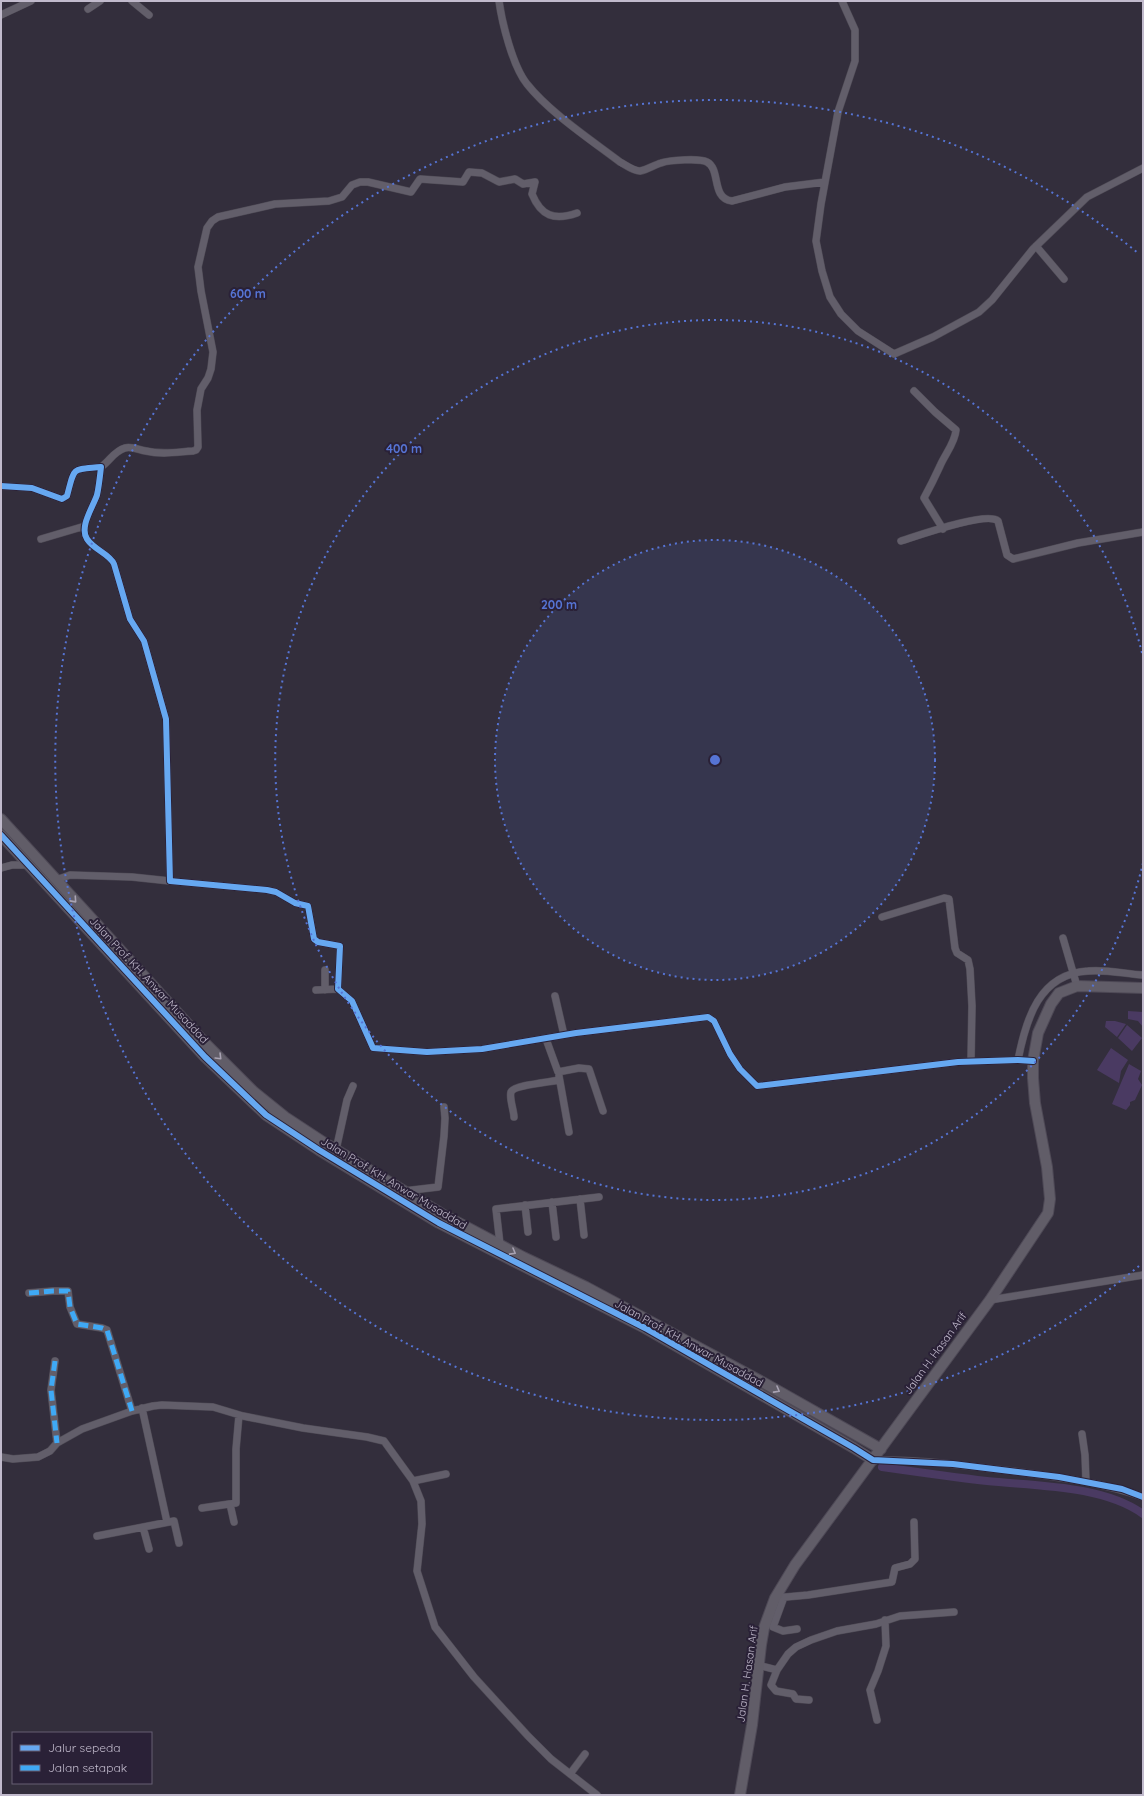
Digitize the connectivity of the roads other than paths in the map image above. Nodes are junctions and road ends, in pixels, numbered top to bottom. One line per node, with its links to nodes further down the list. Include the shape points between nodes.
1 (31, 1): 8 (street)
2 (100, 1): 6 (street)
3 (132, 1): 7 (street)
4 (499, 1): 10 (street, via 515,66 526,84 541,100 620,162 640,171 662,163 705,160 710,164 722,197 726,201 785,187)
5 (842, 1): 10 (street, via 855,30 855,61 838,112)
6 (88, 9)
7 (149, 14)
8 (1, 15)
9 (1143, 168): 12 (street, via 1087,197)
10 (825, 182): 12 (street, via 816,241 830,297 841,314 858,331 894,354 979,312)
11 (576, 213): 15 (street, via 564,216 542,212 532,194 535,182 523,184 515,179 496,182 482,172 469,172 462,182 420,179 413,191 408,192 360,182 352,185 342,197 329,201 275,204 212,220 207,228 198,267 213,352 211,369 201,389 197,410 198,447 193,452 158,454 131,447 125,448 111,456)
12 (1036, 246): 13 (street)
13 (1064, 278)
14 (914, 391): 18 (street, via 956,430 924,498)
15 (101, 467): 16 (street, via 74,471 67,496 62,499 32,488); 17 (street, via 97,494)
16 (1, 486)
17 (85, 526): 20 (street); 27 (street, via 87,539 98,551 112,559 130,619 145,644 166,719)
18 (942, 529): 19 (street, via 971,520 995,519 998,521 1007,555 1013,559); 21 (street)
19 (1143, 532)
20 (42, 539)
21 (901, 541)
22 (1, 819): 24 (street, Jalan Prof. KH. Anwar Musaddad)
23 (1, 835): 24 (street, Jalan Prof. KH. Anwar Musaddad)
24 (34, 862): 25 (street); 26 (street, Jalan Prof. KH. Anwar Musaddad); 29 (street, Jalan Prof. KH. Anwar Musaddad)
25 (1, 868)
26 (56, 880): 27 (street, via 70,876 132,877); 29 (street, Jalan Prof. KH. Anwar Musaddad, one-way to 29)
27 (170, 881): 35 (street, via 267,890 308,906 314,939 340,946)
28 (882, 917): 42 (street, via 944,898 949,899 955,948 957,953 968,960 970,969)
29 (101, 936): 49 (street, Jalan Prof. KH. Anwar Musaddad)
30 (1063, 938): 33 (street)
31 (324, 970): 37 (street)
32 (1143, 975): 33 (street, via 1096,970)
33 (1074, 979): 34 (street, Jalan H. Hasan Arif); 41 (street, Jalan H. Hasan Arif, via 1050,1004); 41 (street, via 1054,981 1033,1008 1024,1033)
34 (1143, 988)
35 (338, 989): 37 (street); 40 (street, via 352,1001 375,1049 453,1051)
36 (316, 990): 37 (street)
37 (325, 990)
38 (555, 996): 39 (street)
39 (564, 1035): 40 (street); 42 (street, via 710,1017 740,1069 758,1086)
40 (546, 1039): 43 (street)
41 (1025, 1060): 42 (street); 64 (street, Jalan H. Hasan Arif, via 1047,1167 1050,1207 1042,1224)
42 (971, 1061)
43 (558, 1072): 44 (street); 47 (street, via 589,1069)
44 (559, 1080): 48 (street, via 512,1090); 50 (street)
45 (353, 1086): 51 (street, via 347,1100)
46 (444, 1107): 53 (street, via 446,1118 438,1187)
47 (603, 1111)
48 (514, 1117)
49 (282, 1120): 51 (street, Jalan Prof. KH. Anwar Musaddad); 52 (street, Jalan Prof. KH. Anwar Musaddad)
50 (569, 1132)
51 (336, 1150): 52 (street, Jalan Prof. KH. Anwar Musaddad)
52 (373, 1178): 53 (street, Jalan Prof. KH. Anwar Musaddad); 73 (street, Jalan Prof. KH. Anwar Musaddad, via 461,1235 645,1328)
53 (404, 1191): 61 (street, Jalan Prof. KH. Anwar Musaddad)
54 (599, 1197): 55 (street)
55 (580, 1199): 56 (street); 59 (street)
56 (552, 1202): 57 (street); 60 (street)
57 (525, 1205): 58 (street); 61 (street, via 496,1209)
58 (528, 1232)
59 (584, 1235)
60 (556, 1237)
61 (500, 1244): 71 (street, Jalan Prof. KH. Anwar Musaddad, one-way to 71, via 642,1317)
62 (1143, 1275): 64 (street)
63 (29, 1293): 67 (street, via 68,1291 70,1307 77,1324 107,1330)
64 (990, 1300): 71 (street, Jalan H. Hasan Arif)
65 (55, 1360): 70 (street, via 52,1390)
66 (142, 1408): 67 (street); 68 (street, via 162,1405 202,1406); 81 (street)
67 (132, 1411): 70 (street, via 82,1429)
68 (239, 1415): 76 (street, via 382,1440); 79 (street, via 236,1503)
69 (1082, 1434): 77 (street)
70 (57, 1443): 72 (street, via 50,1451 38,1457)
71 (881, 1449): 73 (street, Jalan H. Hasan Arif); 74 (street)
72 (1, 1457)
73 (869, 1458): 74 (street); 88 (street, Jalan H. Hasan Arif, via 795,1565)
74 (889, 1460): 77 (street, via 953,1464)
75 (446, 1474): 76 (street)
76 (413, 1481): 97 (street, via 421,1501 417,1571 435,1627 474,1677 528,1736)
77 (1086, 1482): 78 (street, via 1122,1489)
78 (1143, 1497)
79 (230, 1504): 80 (street); 82 (street)
80 (202, 1508)
81 (167, 1522): 84 (street); 86 (street, via 174,1521)
82 (234, 1522)
83 (914, 1522): 88 (street, via 915,1560 895,1568 892,1582 808,1596)
84 (143, 1527): 85 (street); 87 (street)
85 (96, 1536)
86 (179, 1543)
87 (149, 1548)
88 (779, 1597): 91 (street, via 773,1627 783,1631); 92 (street, Jalan H. Hasan Arif, via 764,1628)
89 (954, 1612): 90 (street, via 900,1616)
90 (885, 1620): 93 (street, via 837,1631 803,1643 788,1654); 95 (street, via 886,1646 870,1690)
91 (797, 1629)
92 (758, 1665): 93 (street); 99 (street, Jalan H. Hasan Arif, via 752,1725)
93 (776, 1670): 94 (street, via 771,1685 773,1689 793,1694 796,1699)
94 (808, 1700)
95 (877, 1720)
96 (585, 1754): 97 (street)
97 (570, 1774): 98 (street)
98 (597, 1795)
99 (740, 1795)

